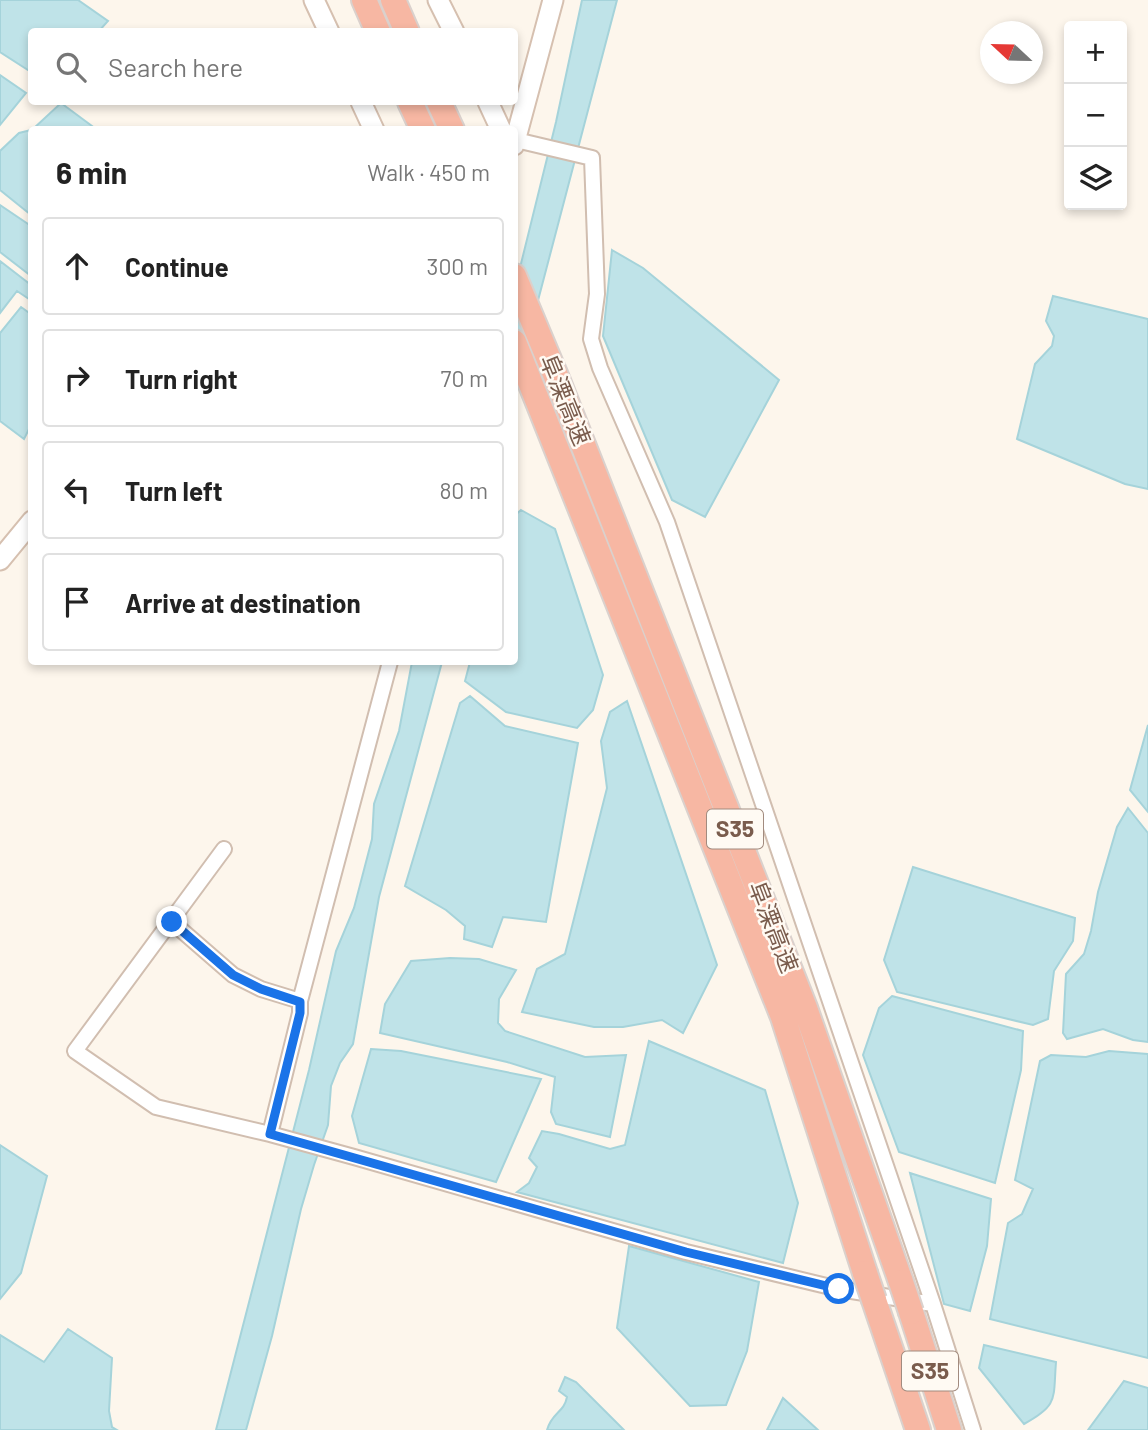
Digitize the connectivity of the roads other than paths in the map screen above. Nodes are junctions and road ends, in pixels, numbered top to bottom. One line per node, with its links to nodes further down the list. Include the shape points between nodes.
1 (314, 0): 6 (street)
2 (364, 0): 7 (highway)
3 (393, 0): 8 (highway)
4 (438, 0): 9 (street)
5 (553, 0): 18 (street)
6 (327, 28)
7 (376, 28)
8 (405, 28)
9 (452, 28)
10 (362, 105): 14 (street)
11 (411, 105): 15 (highway)
12 (440, 105): 16 (highway)
13 (490, 105): 17 (street)
14 (372, 126)
15 (421, 126)
16 (450, 126)
17 (503, 126)
18 (515, 126)
19 (518, 141): 29 (street, via 592,158 597,294 591,339 667,522)
20 (518, 286): 29 (highway, 阜溧高速 / S35, bridge, via 805,1008 901,1282)
21 (518, 351): 30 (highway, 阜溧高速 / S35, bridge, via 783,1017)
22 (28, 526): 23 (street)
23 (0, 560)
24 (389, 665): 27 (street)
25 (224, 849): 26 (street)
26 (172, 922): 27 (street, via 233,975); 28 (street, via 75,1051 156,1107)
27 (300, 1002): 28 (street)
28 (270, 1134): 29 (street, via 686,1252)
29 (922, 1308): 31 (highway, 阜溧高速 / S35); 32 (street)
30 (918, 1430)
31 (949, 1430)
32 (973, 1430)

